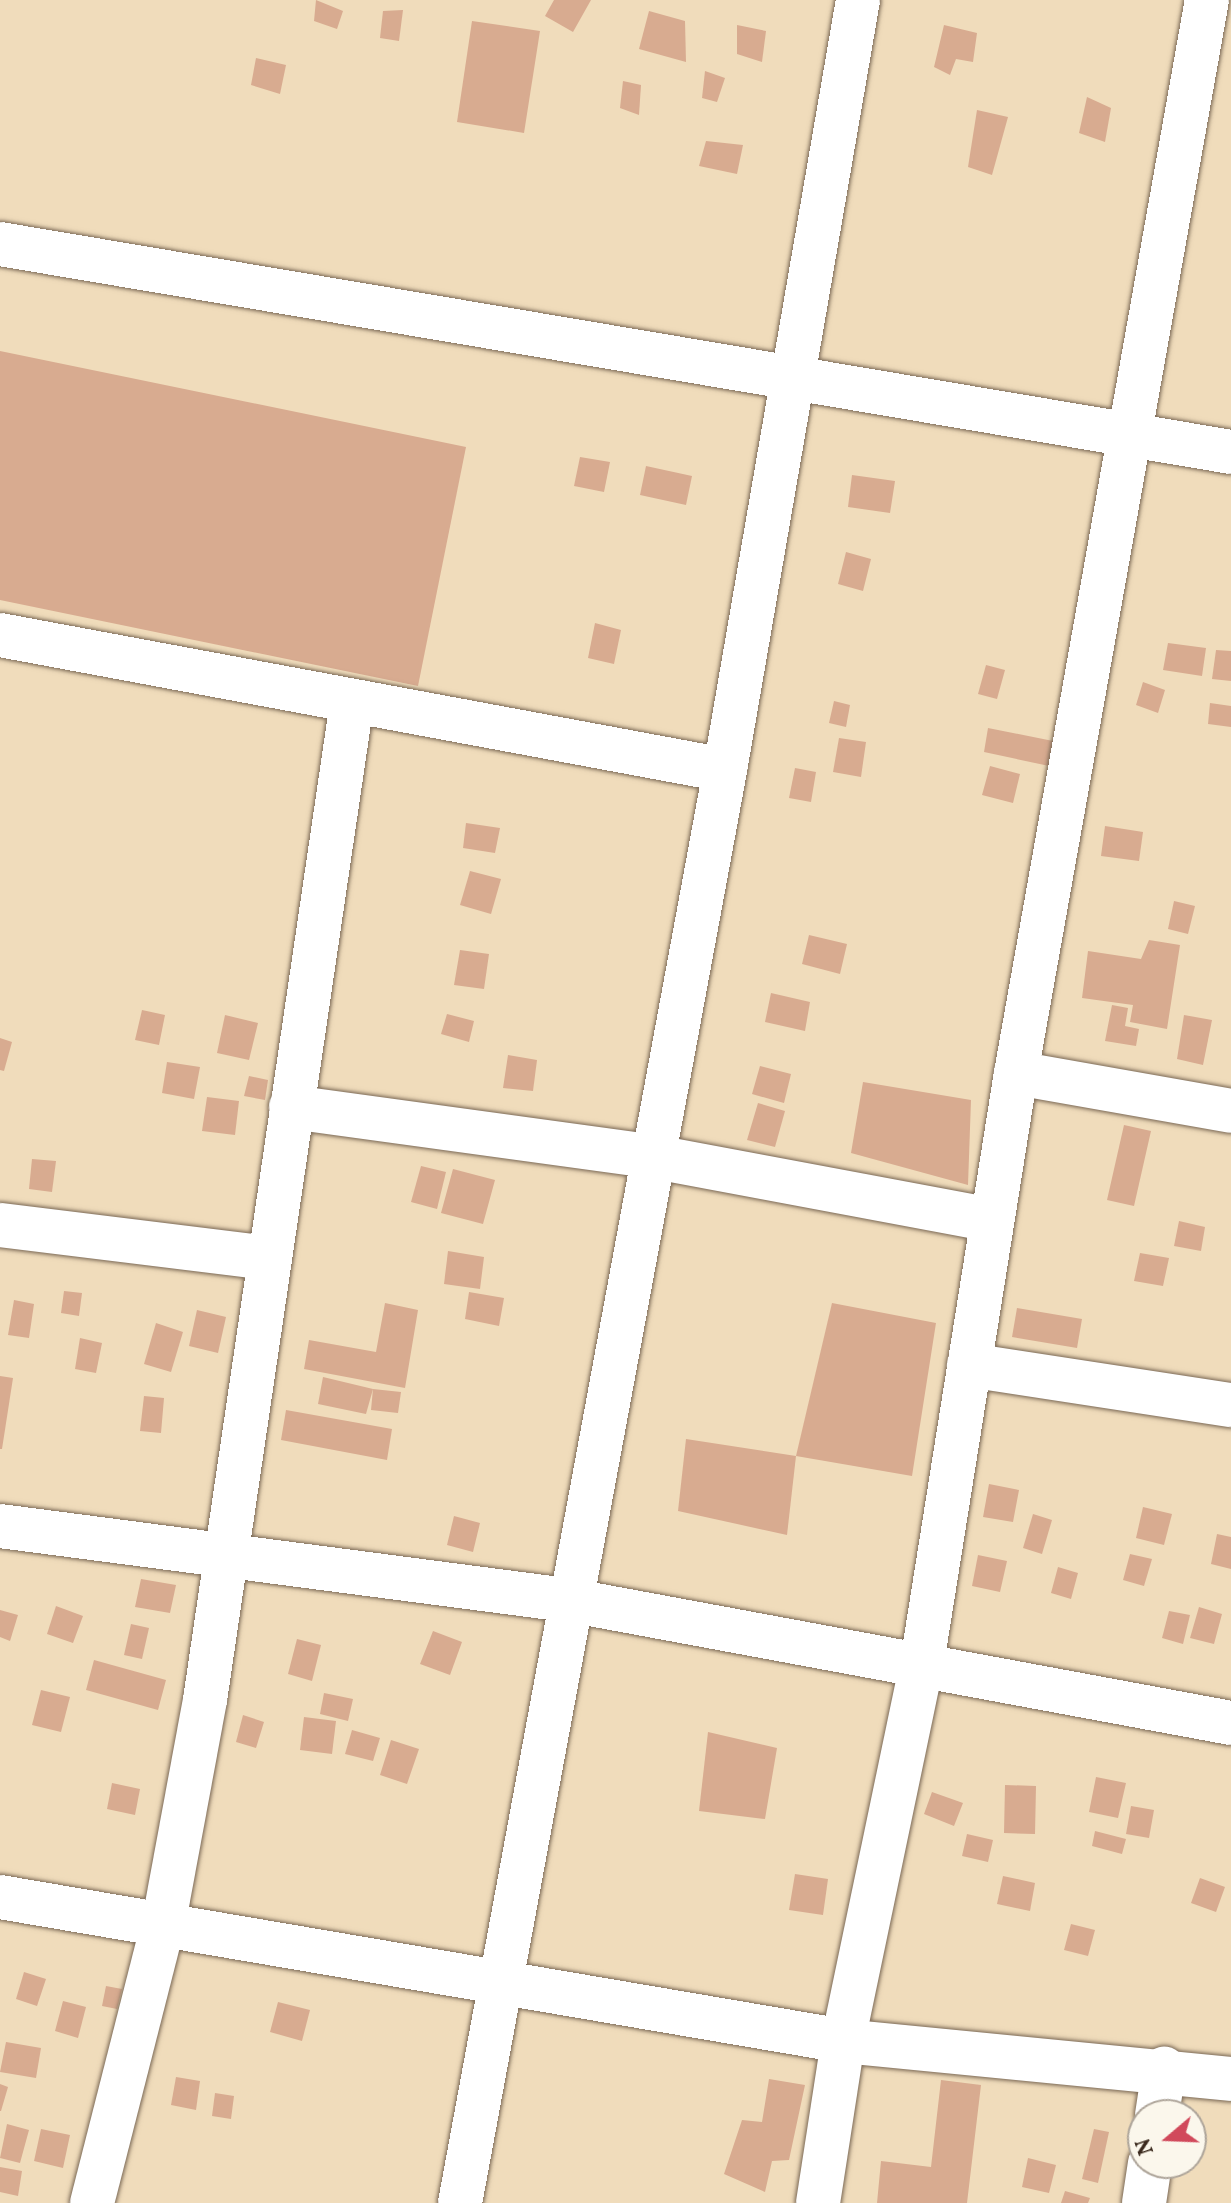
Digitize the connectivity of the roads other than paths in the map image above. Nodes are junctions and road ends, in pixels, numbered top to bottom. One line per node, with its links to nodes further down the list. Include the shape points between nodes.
1 (858, 0): 5 (street)
2 (1207, 0): 3 (street)
3 (1213, 68): 6 (street)
4 (0, 244): 5 (street)
5 (796, 374): 6 (street); 10 (street)
6 (1128, 433): 7 (street); 11 (street)
7 (1231, 452)
8 (0, 635): 9 (street)
9 (352, 702): 10 (street); 12 (street)
10 (725, 770): 14 (street)
11 (1016, 1073): 13 (street); 15 (street)
12 (291, 1107): 14 (street); 17 (street)
13 (1231, 1111)
14 (655, 1157): 15 (street); 22 (street)
15 (991, 1220): 18 (street)
16 (0, 1225): 17 (street)
17 (268, 1258): 21 (street)
18 (969, 1365): 19 (street); 23 (street)
19 (1231, 1405)
20 (0, 1526): 21 (street)
21 (224, 1557): 22 (street); 26 (street)
22 (574, 1601): 23 (street); 27 (street)
23 (922, 1663): 24 (street); 28 (street)
24 (1231, 1723)
25 (0, 1897): 26 (street)
26 (164, 1921): 27 (street); 33 (street)
27 (498, 1988): 28 (street); 34 (street)
28 (843, 2041): 29 (street); 35 (street)
29 (1164, 2069): 30 (street); 31 (street)
30 (1231, 2079)
31 (1159, 2099)
32 (1148, 2179): 36 (street)
33 (92, 2203)
34 (460, 2203)
35 (818, 2203)
36 (1144, 2203)

